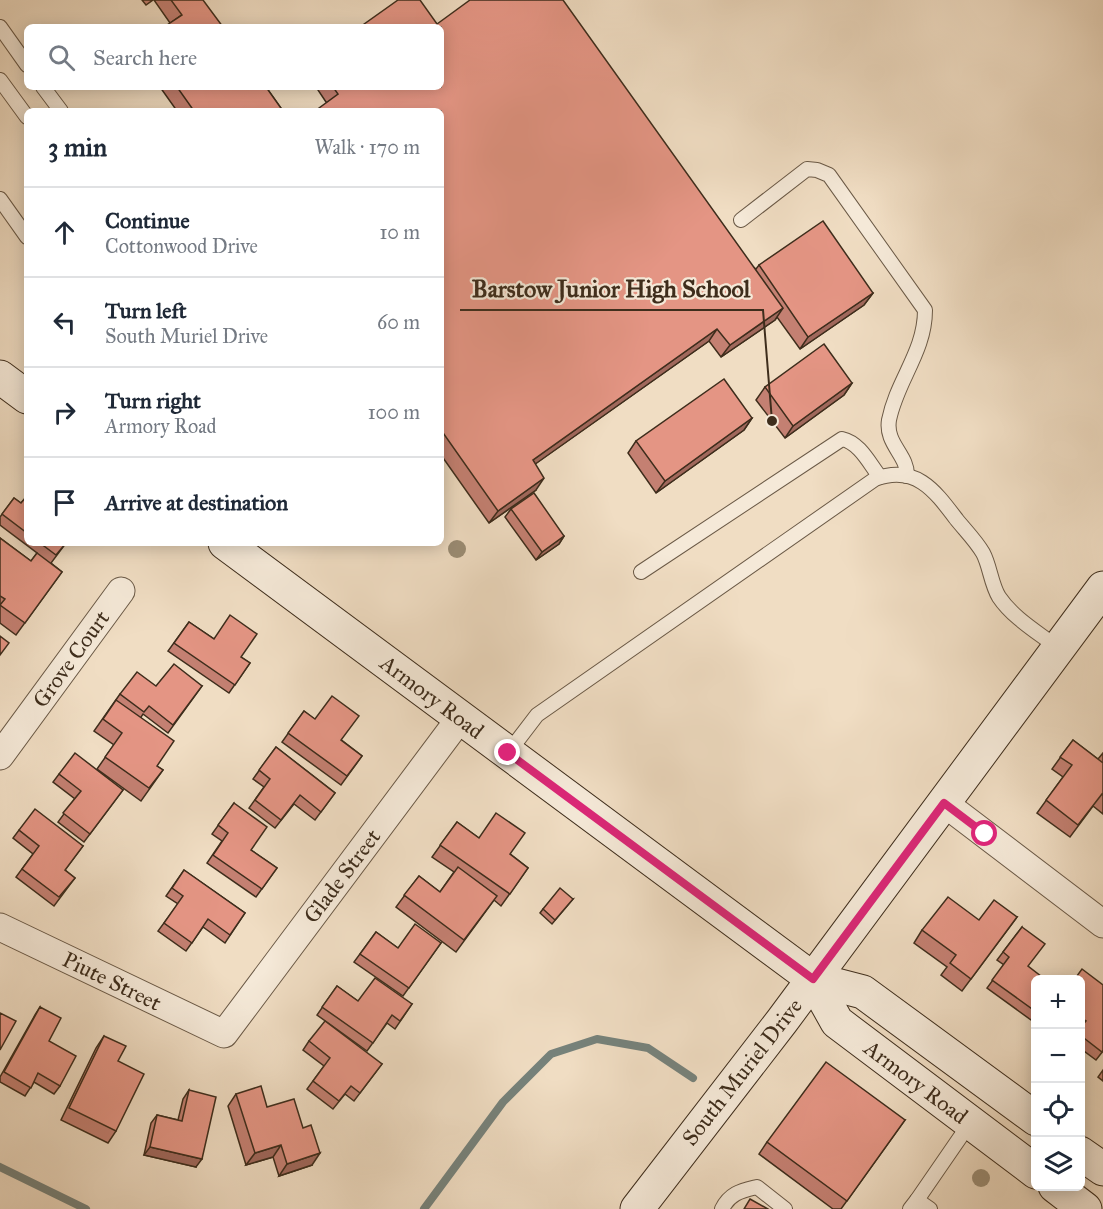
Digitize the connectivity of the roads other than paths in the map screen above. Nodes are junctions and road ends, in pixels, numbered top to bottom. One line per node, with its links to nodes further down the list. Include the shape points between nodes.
1 (0, 27): 2 (lane)
2 (24, 61)
3 (0, 80): 6 (lane)
4 (45, 90): 5 (lane)
5 (59, 108)
6 (24, 113)
7 (0, 199): 9 (lane)
8 (741, 220): 12 (lane, via 807,169 829,175 925,310 920,344 889,421 889,438 907,468)
9 (24, 233)
10 (0, 377): 11 (main road)
11 (24, 395)
12 (907, 476): 13 (lane); 18 (lane, via 936,492 983,554 999,596 1016,615)
13 (880, 477): 15 (lane, via 858,447 842,440); 20 (lane, via 537,715)
14 (229, 546): 19 (main road, Armory Road)
15 (641, 572)
16 (1103, 588): 18 (main road, South Muriel Drive)
17 (122, 591): 21 (street, Grove Court)
18 (1058, 648): 22 (main road, South Muriel Drive)
19 (461, 717): 20 (main road, Armory Road); 26 (street, Glade Street)
20 (508, 753): 25 (main road, Armory Road)
21 (0, 756)
22 (944, 803): 23 (street); 25 (main road, South Muriel Drive)
23 (1103, 924)
24 (0, 927): 26 (street, Piute Street)
25 (813, 979): 27 (main road, Armory Road, via 863,992); 28 (main road, Armory Road, via 837,1022); 34 (main road, South Muriel Drive)
26 (224, 1034)
27 (1031, 1116)
28 (970, 1123): 30 (main road, Armory Road); 33 (lane)
29 (1085, 1156): 31 (main road)
30 (1031, 1169)
31 (1103, 1169)
32 (1062, 1191): 38 (main road)
33 (914, 1204): 37 (lane)
34 (636, 1209)
35 (722, 1209): 36 (lane, via 727,1199 758,1187)
36 (785, 1209)
37 (930, 1209)
38 (1085, 1209)

